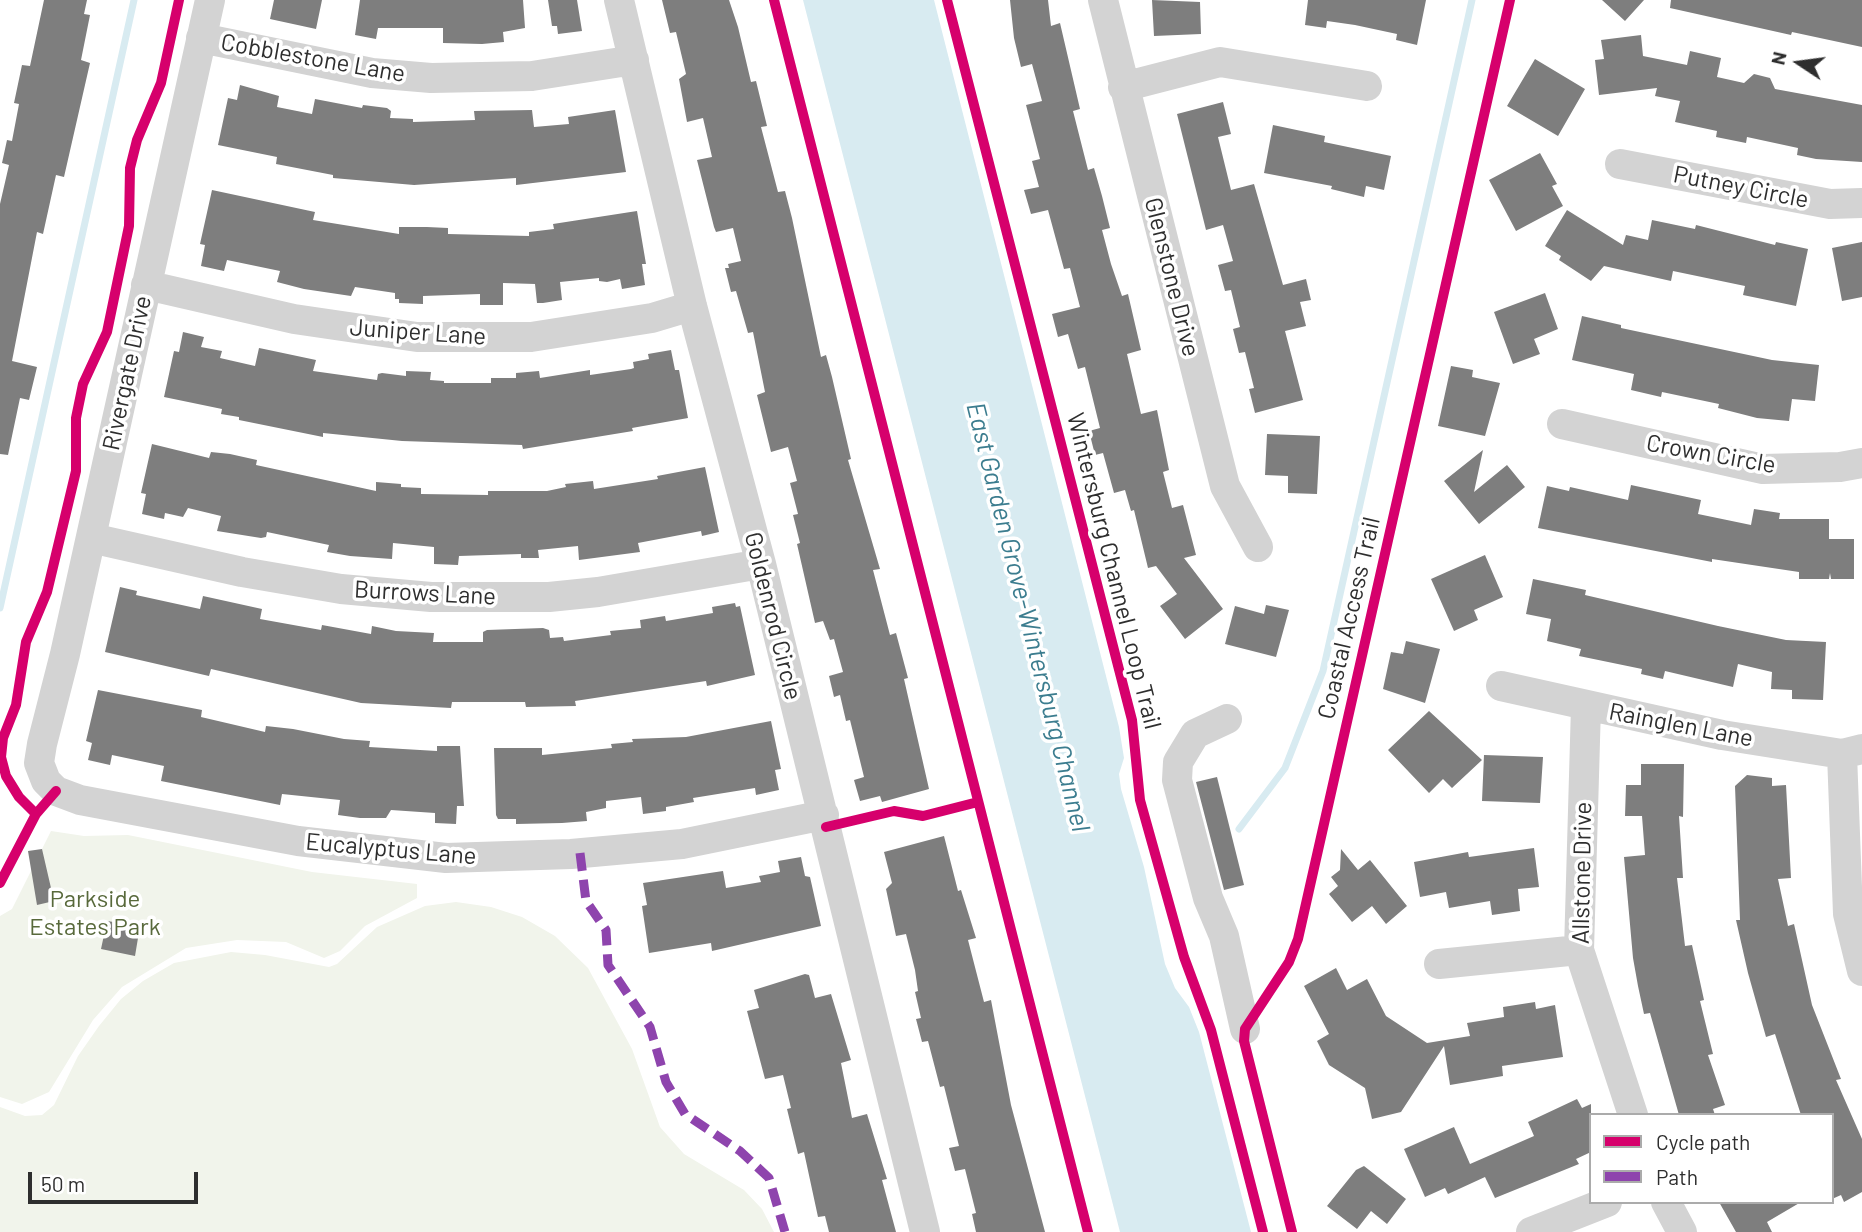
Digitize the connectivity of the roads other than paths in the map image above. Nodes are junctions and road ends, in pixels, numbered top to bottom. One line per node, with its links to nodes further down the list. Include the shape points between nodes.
1 (209, 0): 4 (street, Rivergate Drive)
2 (619, 0): 5 (street, Goldenrod Circle)
3 (1103, 0): 7 (street, Glenstone Drive)
4 (201, 38): 5 (street, Cobblestone Lane, via 372,73 431,78 532,76); 10 (street, Rivergate Drive)
5 (634, 60): 11 (street, Goldenrod Circle)
6 (1367, 86): 7 (street, via 1220,62)
7 (1123, 87): 15 (street, Glenstone Drive, via 1225,486)
8 (1620, 164): 9 (street, Putney Circle, via 1830,204)
9 (1862, 203)
10 (146, 285): 11 (street, Juniper Lane, via 295,319 417,337 531,337 652,318); 14 (street, Rivergate Drive)
11 (692, 306): 16 (street, Goldenrod Circle)
12 (1562, 424): 13 (street, Crown Circle, via 1763,469)
13 (1862, 463)
14 (91, 538): 16 (street, Burrows Lane, via 242,572 430,597 549,597); 20 (street, Rivergate Drive)
15 (1258, 547)
16 (761, 564): 22 (street, Goldenrod Circle)
17 (1501, 687): 18 (street, Rainglen Lane)
18 (1586, 706): 21 (street, Rainglen Lane, via 1722,735); 23 (street, Allstone Drive)
19 (1227, 719): 26 (street, via 1195,734 1178,762 1177,780 1208,898 1224,936)
20 (42, 744): 22 (street, Eucalyptus Lane, via 39,763 46,781 80,800 298,841 446,858 559,855 682,844)
21 (1852, 751): 25 (street, via 1848,914)
22 (824, 815): 30 (street, Goldenrod Circle)
23 (1579, 950): 24 (street); 27 (street, Allstone Drive)
24 (1440, 964)
25 (1862, 971)
26 (1245, 1029)
27 (1632, 1113)
28 (1602, 1204): 31 (street)
29 (1667, 1204): 32 (street)
30 (925, 1232)
31 (1531, 1232)
32 (1682, 1232)

